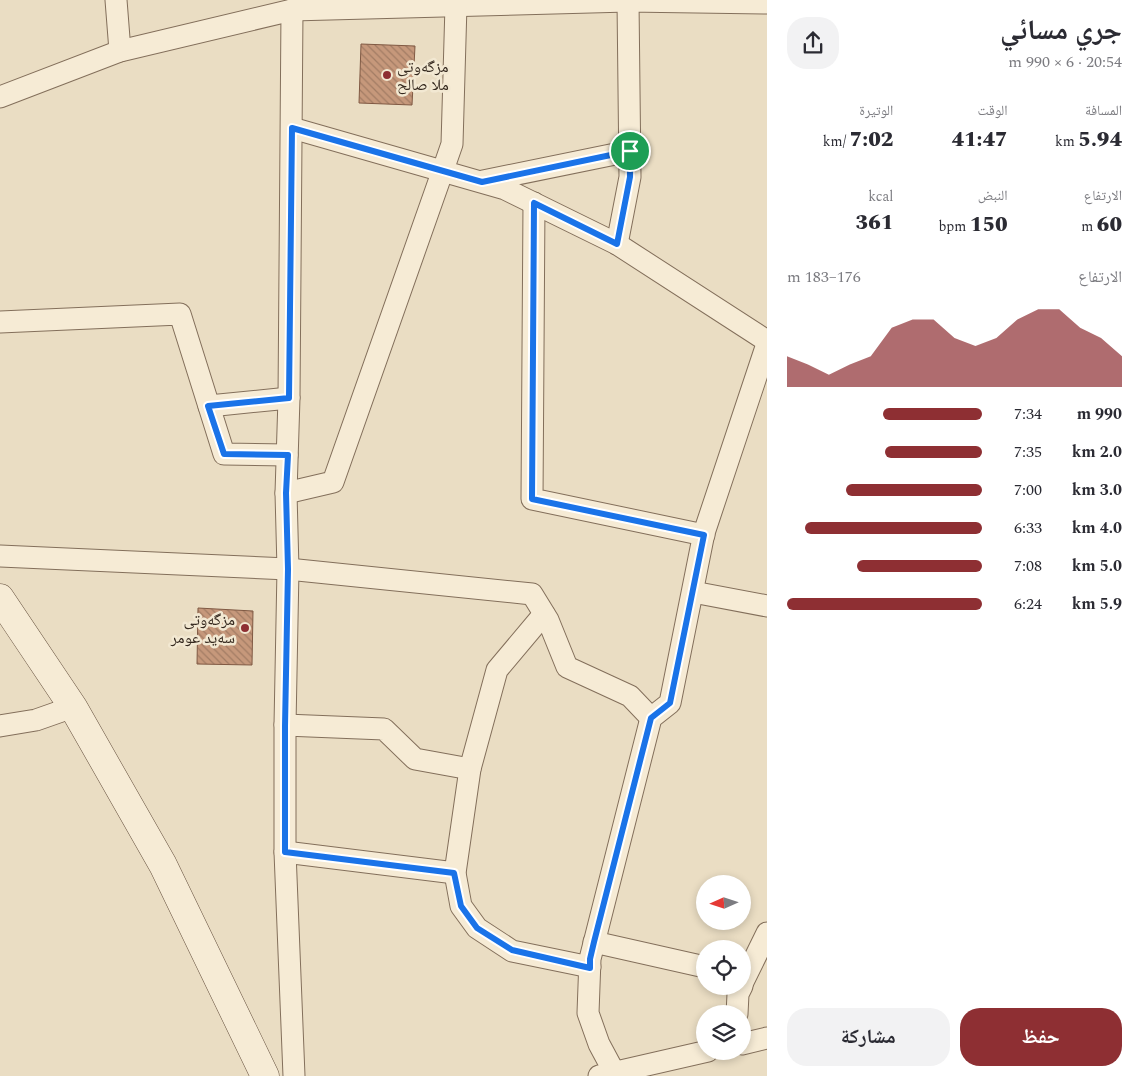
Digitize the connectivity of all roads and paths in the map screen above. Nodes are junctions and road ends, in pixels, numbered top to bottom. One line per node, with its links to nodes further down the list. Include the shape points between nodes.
1 (116, 0): 8 (street)
2 (572, 1): 3 (street); 6 (street)
3 (628, 1): 4 (street); 11 (street)
4 (767, 2)
5 (409, 4): 6 (street); 7 (street)
6 (456, 6): 12 (street, via 452,144)
7 (292, 10): 8 (street); 10 (street)
8 (120, 51): 9 (street)
9 (0, 97)
10 (292, 128): 12 (street); 18 (street)
11 (630, 151): 13 (street); 15 (street, via 630,177)
12 (443, 170): 13 (street); 21 (street, via 333,482)
13 (482, 182): 14 (street)
14 (534, 203): 15 (street); 22 (street, via 532,499)
15 (617, 244): 17 (street)
16 (0, 322): 19 (street, via 180,314)
17 (767, 343): 22 (street)
18 (289, 398): 19 (street); 20 (street)
19 (208, 406): 20 (street, via 224,454)
20 (288, 455): 21 (street)
21 (286, 493): 24 (street)
22 (704, 535): 25 (street)
23 (0, 556): 24 (street)
24 (288, 569): 28 (street, via 532,594); 32 (street)
25 (693, 592): 27 (street); 30 (street, via 670,703)
26 (0, 598): 29 (street)
27 (767, 606)
28 (544, 614): 30 (street, via 567,667 630,696); 33 (street, via 497,670)
29 (72, 707): 31 (street, via 36,720); 45 (street, via 163,865)
30 (651, 718): 37 (street)
31 (0, 726)
32 (285, 726): 33 (street, via 384,729 415,759); 34 (street)
33 (470, 769): 35 (street)
34 (285, 852): 35 (street); 46 (street)
35 (454, 873): 40 (street, via 461,906 477,928 512,950)
36 (767, 933): 39 (street)
37 (594, 942): 38 (street); 40 (street)
38 (696, 965)
39 (751, 965)
40 (590, 968): 44 (street, via 588,1013)
41 (767, 1038): 42 (street)
42 (751, 1042)
43 (696, 1054): 44 (street)
44 (609, 1075)
45 (265, 1076)
46 (294, 1076)

